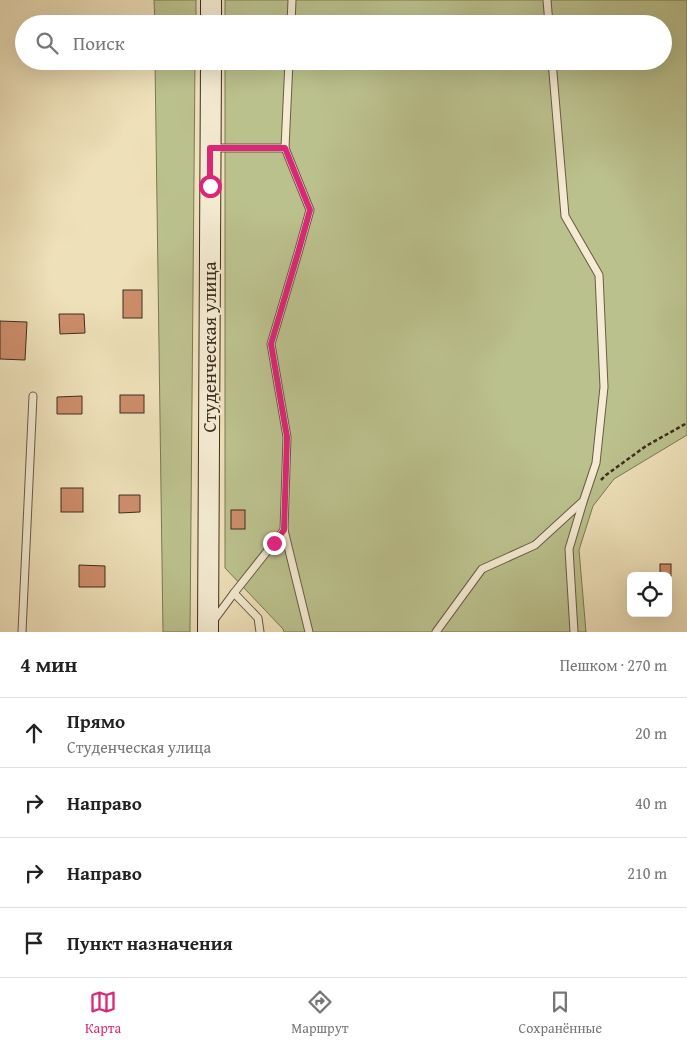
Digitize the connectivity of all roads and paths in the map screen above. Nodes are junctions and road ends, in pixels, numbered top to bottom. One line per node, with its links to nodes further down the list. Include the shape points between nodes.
1 (211, 0): 4 (main road)
2 (292, 0): 5 (lane)
3 (546, 0): 6 (lane)
4 (211, 15)
5 (291, 15)
6 (548, 15)
7 (211, 70): 10 (main road, Студенческая улица)
8 (289, 70): 11 (lane)
9 (553, 70): 15 (lane, via 565,216 599,275 604,387 596,463)
10 (210, 148): 11 (lane); 18 (main road, Студенческая улица)
11 (285, 148): 16 (lane, via 310,210 271,344 287,437)
12 (33, 396): 19 (lane)
13 (687, 423): 14 (path, via 646,446)
14 (600, 482)
15 (583, 502): 22 (lane, via 535,545 482,570); 23 (lane, via 569,549)
16 (284, 530): 17 (lane); 21 (lane)
17 (234, 593): 18 (lane); 20 (lane, via 258,618)
18 (208, 630)
19 (22, 632)
20 (260, 632)
21 (309, 632)
22 (436, 632)
23 (574, 632)

